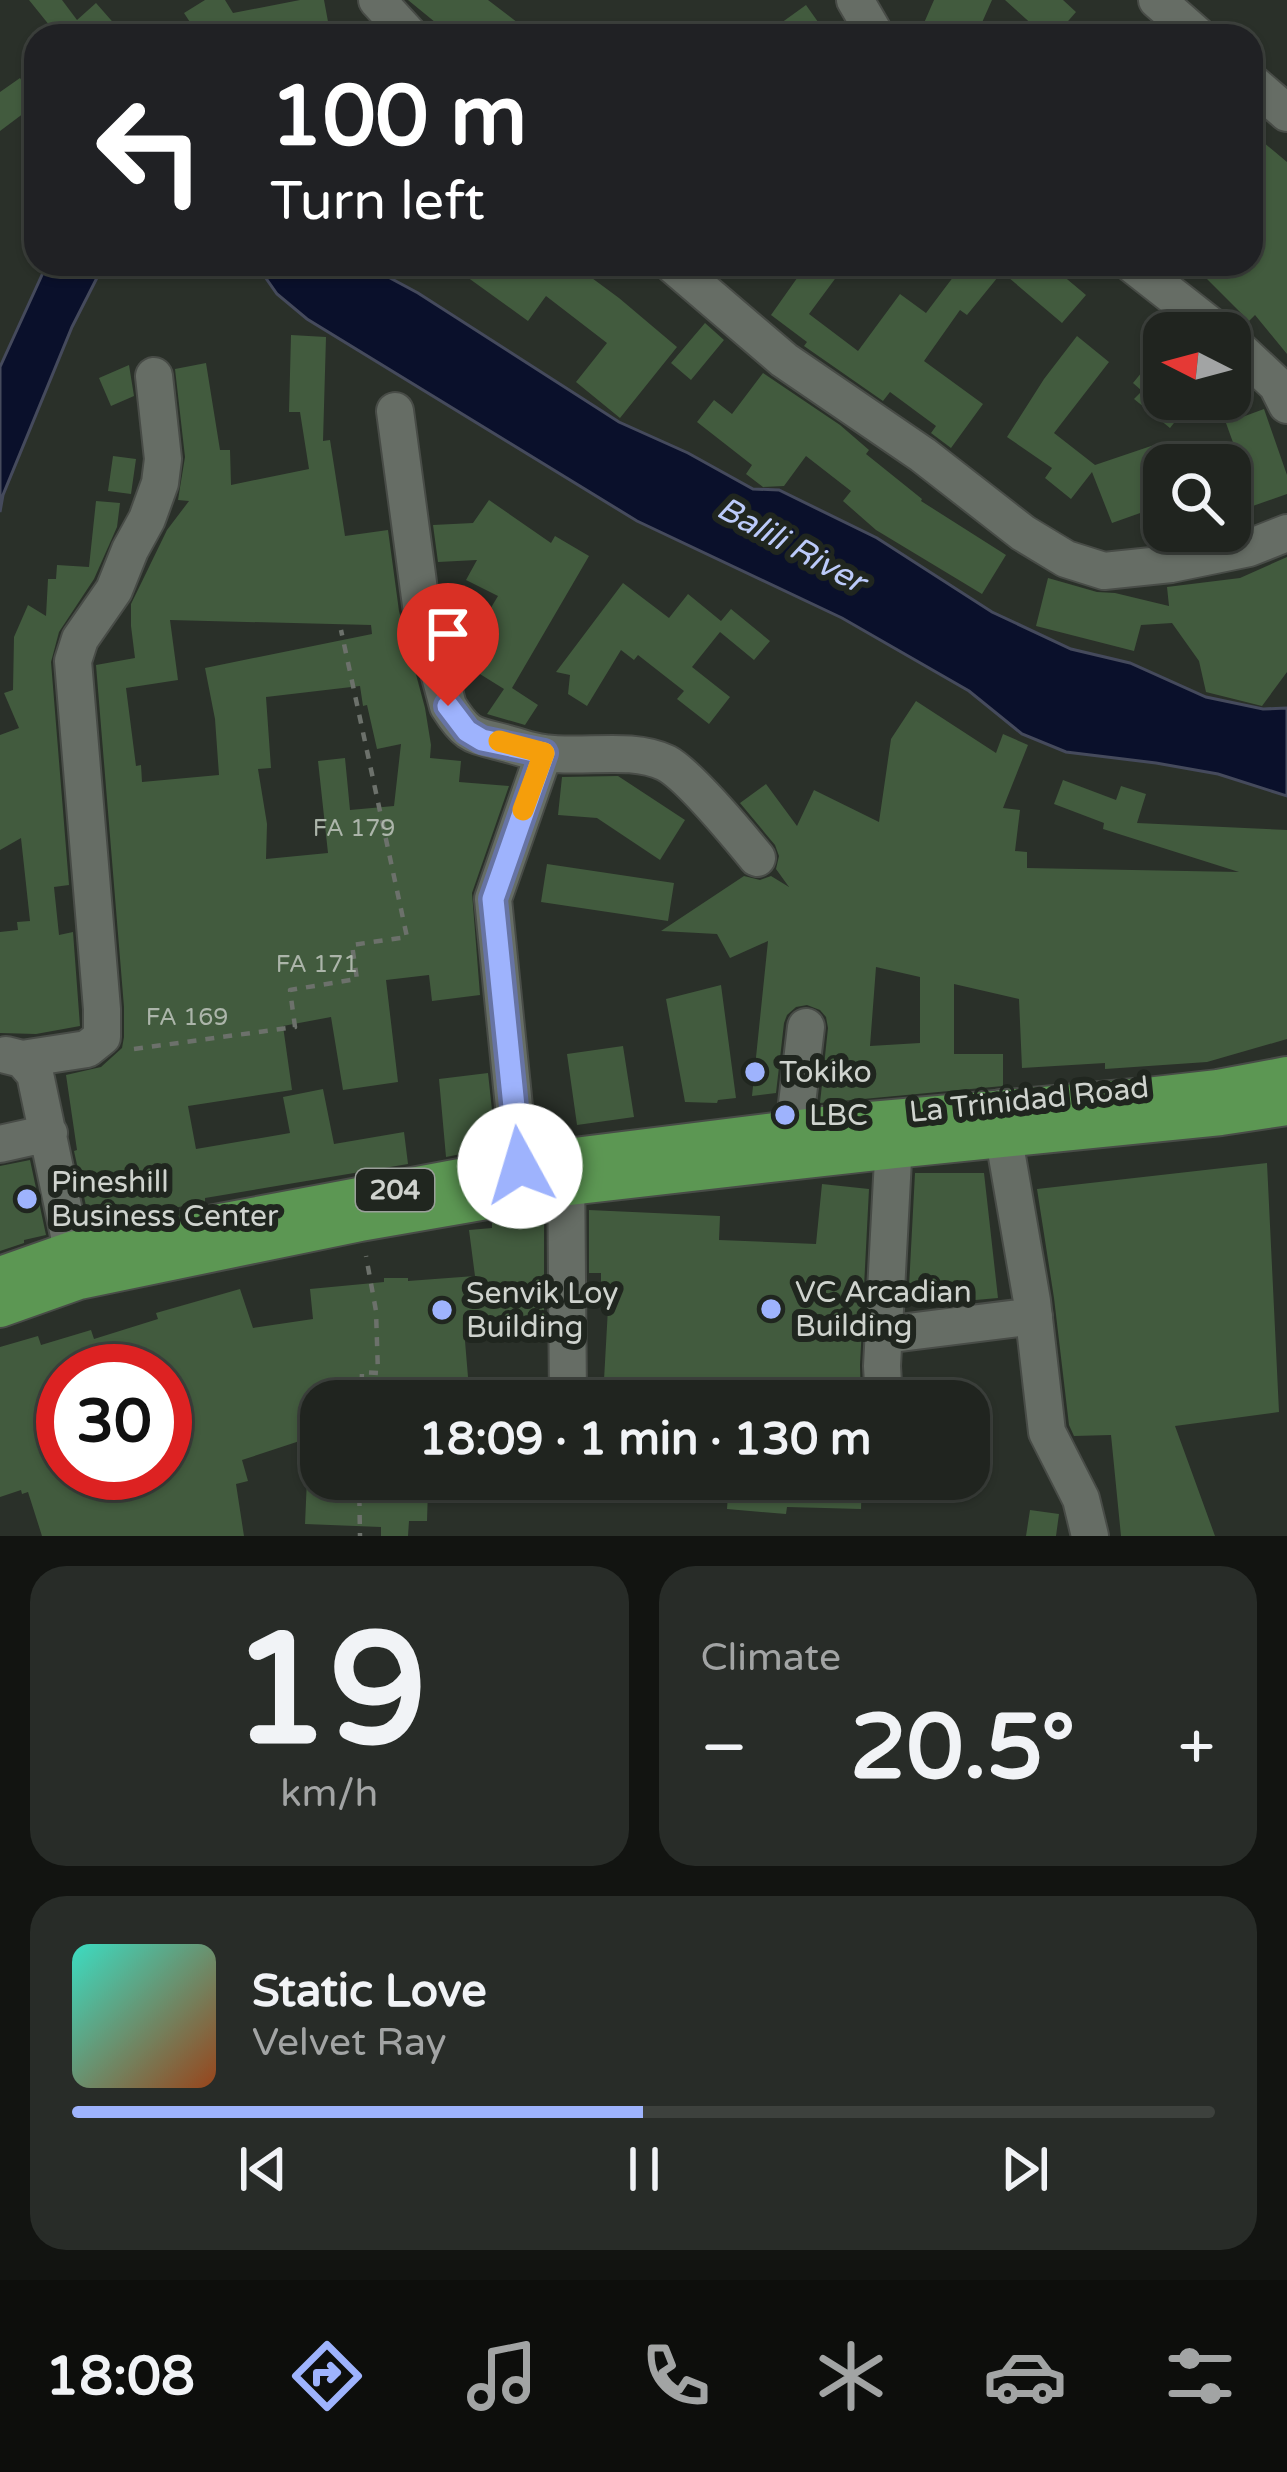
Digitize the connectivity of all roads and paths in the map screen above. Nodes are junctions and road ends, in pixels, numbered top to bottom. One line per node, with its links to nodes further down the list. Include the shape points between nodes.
1 (377, 0): 3 (street)
2 (1157, 0): 4 (street)
3 (399, 24)
4 (1184, 24)
5 (1263, 92): 6 (street)
6 (1287, 113)
7 (686, 276): 14 (street, via 784,360 1066,559 1104,571 1171,564)
8 (1147, 276): 9 (street)
9 (1193, 312)
10 (1251, 361): 12 (street)
11 (154, 376): 19 (street, via 160,483 73,662 102,1009 102,1037)
12 (1287, 405)
13 (395, 411): 16 (street, via 421,605 448,706 482,740)
14 (1287, 533)
15 (341, 630): 19 (path, via 407,937 352,945 357,979 290,990 295,1027)
16 (544, 753): 17 (street, via 668,764); 28 (street, via 493,899)
17 (757, 858)
18 (806, 1028): 27 (street)
19 (87, 1049): 20 (street)
20 (11, 1056): 24 (street, via 35,1074)
21 (1287, 1075): 23 (highway, La Trinidad Road / 204)
22 (1287, 1107): 23 (highway, La Trinidad Road / 204, via 1147,1125)
23 (1003, 1124): 25 (highway, La Trinidad Road / 204); 34 (street)
24 (49, 1133): 26 (street); 31 (street)
25 (894, 1134): 27 (highway, La Trinidad Road / 204); 35 (street)
26 (0, 1144)
27 (796, 1145): 29 (highway, La Trinidad Road / 204)
28 (520, 1166): 29 (highway, La Trinidad Road / 204); 31 (highway, La Trinidad Road / 204)
29 (567, 1172): 30 (highway, La Trinidad Road / 204); 37 (street)
30 (359, 1223): 31 (highway, La Trinidad Road / 204); 36 (path, via 378,1373 362,1372)
31 (75, 1265): 32 (highway, La Trinidad Road / 204); 33 (highway, La Trinidad Road / 204)
32 (0, 1274)
33 (0, 1309)
34 (1034, 1316): 35 (street); 41 (street, via 1047,1432)
35 (884, 1335): 38 (street)
36 (362, 1380)
37 (568, 1380)
38 (883, 1380)
39 (359, 1500): 40 (path)
40 (360, 1536)
41 (1090, 1536)

